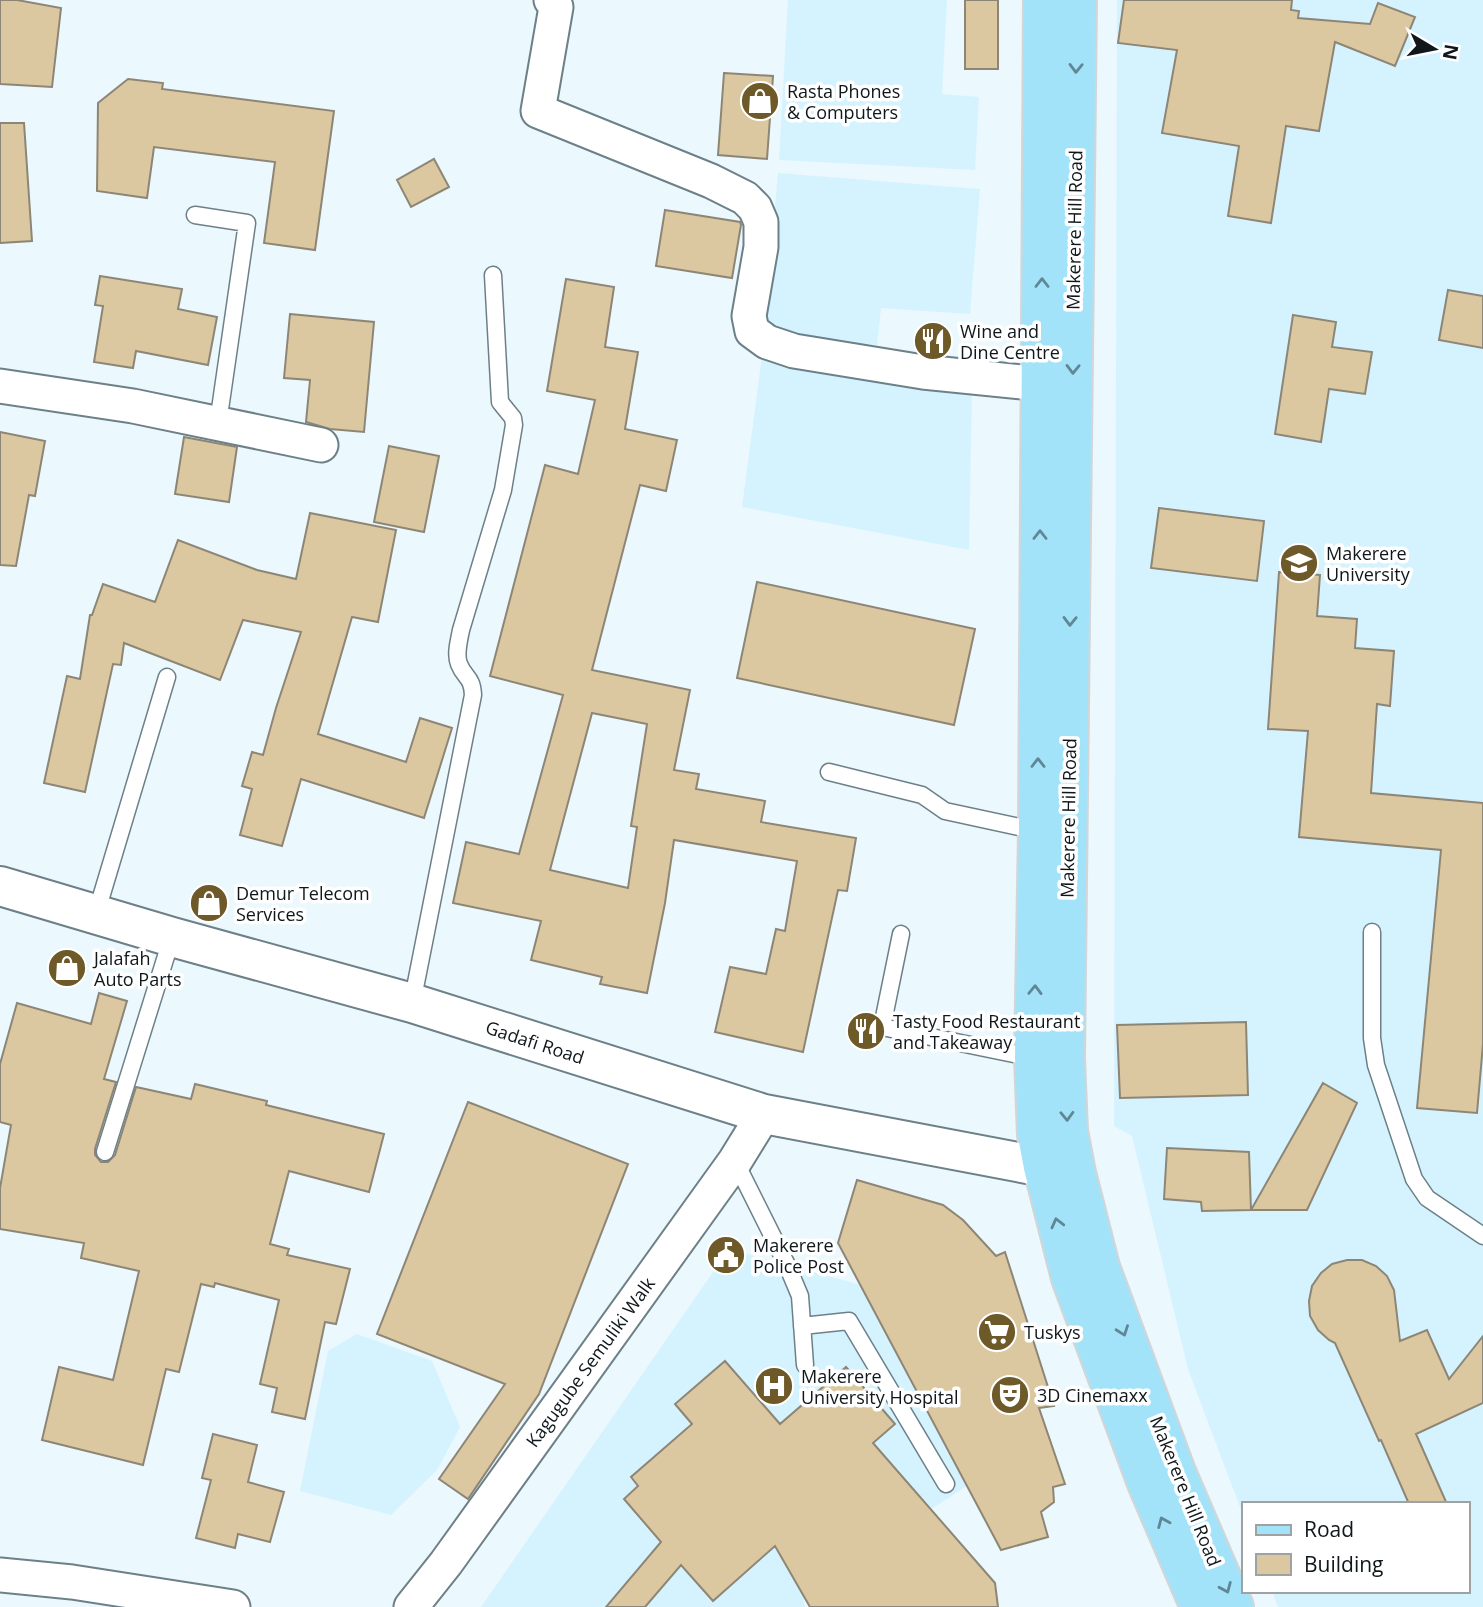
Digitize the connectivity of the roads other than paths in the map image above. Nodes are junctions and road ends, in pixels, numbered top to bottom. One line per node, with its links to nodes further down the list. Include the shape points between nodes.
1 (551, 0): 6 (street, via 556,7 538,111 711,181 755,208 761,222 761,247 749,316 752,331 766,342 794,351 923,372)
2 (1043, 0): 6 (main road, Makerere Hill Road, one-way to 2)
3 (1077, 0): 23 (main road, Makerere Hill Road, one-way to 23, via 1065,1058 1068,1131)
4 (195, 215): 8 (lane, via 247,223)
5 (493, 275): 18 (lane, via 500,401 514,425 503,490 459,638 459,665 473,685 473,695)
6 (1041, 384): 12 (main road, Makerere Hill Road, one-way to 6)
7 (0, 386): 8 (street)
8 (218, 423): 9 (street)
9 (321, 445)
10 (167, 677): 14 (lane)
11 (829, 772): 12 (lane, via 922,795 945,811)
12 (1038, 831): 19 (main road, Makerere Hill Road, one-way to 12)
13 (0, 886): 14 (street, Gadafi Road)
14 (96, 914): 17 (street, Gadafi Road)
15 (1372, 932): 24 (lane, via 1376,1065 1414,1179 1427,1198)
16 (901, 934): 19 (lane, via 882,1027)
17 (172, 937): 18 (street, Gadafi Road); 21 (lane)
18 (412, 1003): 20 (street, Gadafi Road)
19 (1034, 1058): 23 (main road, Makerere Hill Road, via 1037,1135)
20 (764, 1114): 22 (street, Kagugube Semuliki Walk); 23 (street, Gadafi Road)
21 (105, 1152)
22 (735, 1161): 25 (lane, via 796,1286); 28 (street, Kagugube Semuliki Walk)
23 (1059, 1170): 33 (main road, Makerere Hill Road, one-way to 23, via 1147,1483 1071,1278); 34 (main road, Makerere Hill Road, one-way to 34, via 1176,1472)
24 (1483, 1236)
25 (802, 1326): 26 (lane); 27 (lane, via 849,1321)
26 (805, 1365)
27 (946, 1484)
28 (446, 1563): 31 (street, Kagugube Semuliki Walk); 32 (lane)
29 (0, 1575): 30 (street)
30 (233, 1607)
31 (411, 1607)
32 (429, 1607)
33 (1200, 1607)
34 (1234, 1607)

